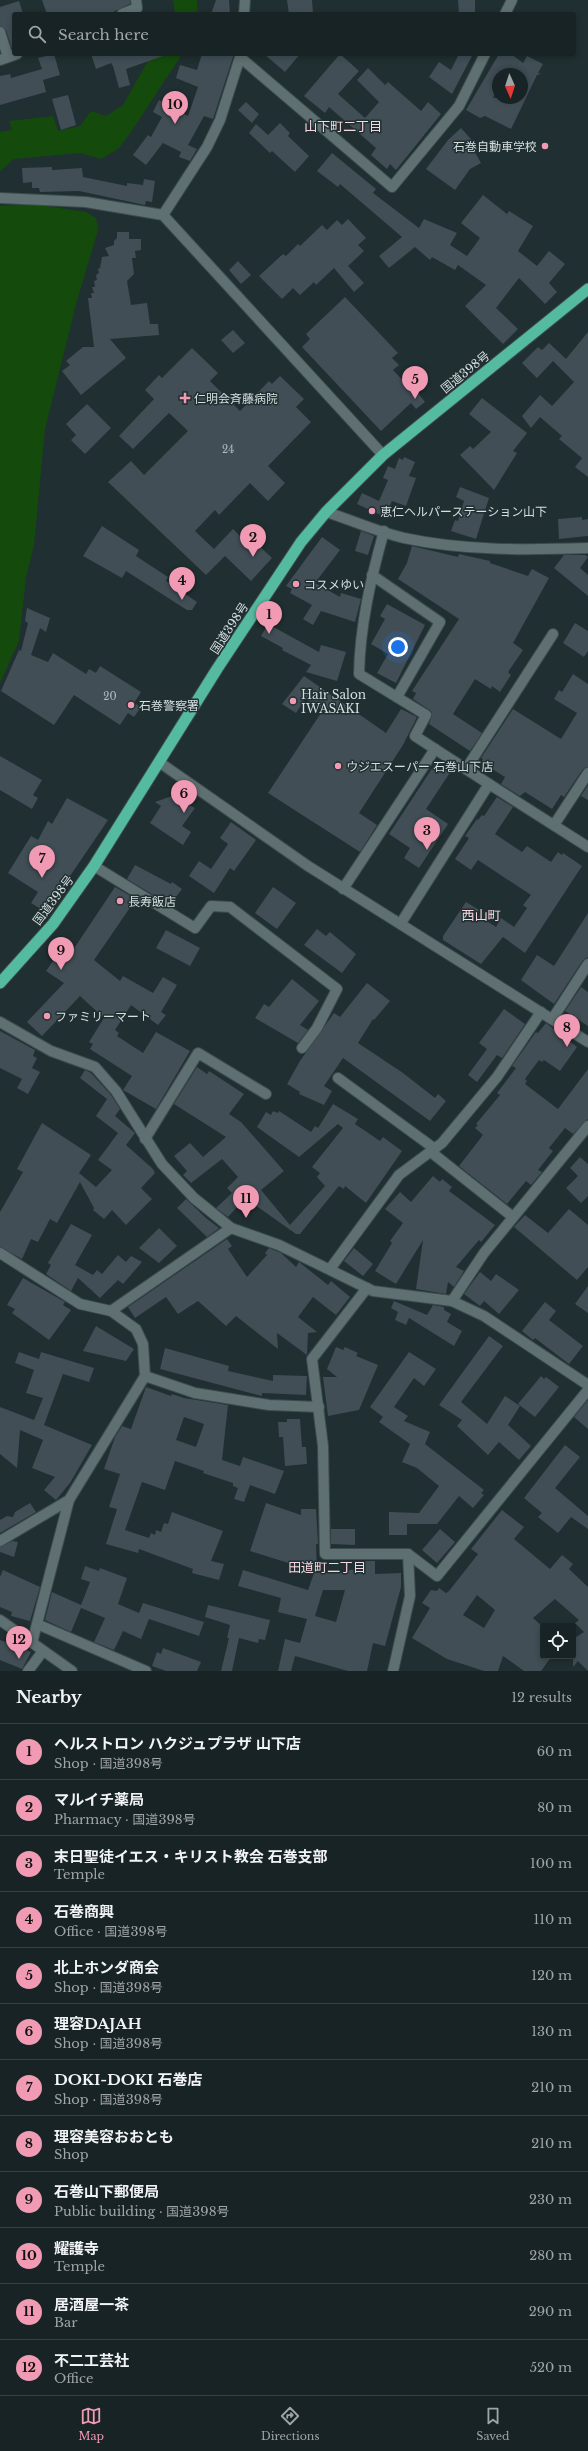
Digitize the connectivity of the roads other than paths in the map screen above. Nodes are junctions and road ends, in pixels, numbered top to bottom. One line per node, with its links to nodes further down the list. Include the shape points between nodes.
1 (136, 0): 4 (street, via 137,8)
2 (245, 0): 5 (street)
3 (512, 0): 6 (street)
4 (127, 12)
5 (244, 12)
6 (506, 12)
7 (0, 32): 10 (street)
8 (241, 56): 9 (street, via 392,187 459,106); 12 (street, via 217,127)
9 (484, 56)
10 (8, 57)
11 (0, 198): 12 (street, via 86,202)
12 (163, 215): 14 (street)
13 (588, 289): 14 (highway, 国道398号)
14 (383, 455): 15 (highway, 国道398号)
15 (326, 512): 16 (street); 22 (highway, 国道398号, via 301,542)
16 (384, 531): 17 (street, via 403,538 440,544 522,551); 18 (street)
17 (588, 548)
18 (372, 575): 20 (street, via 360,645 359,674); 20 (street, via 440,622)
19 (553, 634): 23 (street)
20 (397, 697): 21 (street, via 426,715 415,736)
21 (435, 749): 23 (street); 29 (street)
22 (159, 762): 28 (highway, 国道398号); 29 (street)
23 (466, 769): 25 (street)
24 (588, 773): 26 (street)
25 (489, 784): 26 (street); 30 (street)
26 (554, 825): 27 (street)
27 (588, 847)
28 (94, 866): 32 (highway, 国道398号, via 53,924); 37 (street, via 195,928 211,906 230,906 337,989 317,1028)
29 (343, 889): 30 (street)
30 (401, 923): 33 (street)
31 (588, 964): 34 (street)
32 (0, 983)
33 (541, 1012): 34 (street); 42 (street, via 498,1076)
34 (553, 1018): 36 (street)
35 (0, 1022): 41 (street, via 51,1051 94,1067 116,1091)
36 (588, 1042)
37 (302, 1048)
38 (338, 1078): 42 (street)
39 (266, 1094): 41 (street, via 198,1054)
40 (588, 1126): 43 (street)
41 (145, 1139): 44 (street, via 162,1164 194,1198)
42 (433, 1150): 43 (street); 46 (street, via 399,1175)
43 (513, 1217): 48 (street, via 484,1253)
44 (231, 1228): 46 (street, via 278,1245); 49 (street)
45 (0, 1253): 49 (street, via 80,1304)
46 (330, 1269): 47 (street)
47 (366, 1288): 48 (street, via 396,1295); 53 (street, via 312,1359)
48 (452, 1301): 51 (street, via 484,1316)
49 (111, 1310): 50 (street, via 136,1329 143,1344)
50 (145, 1376): 53 (street, via 195,1393 269,1405); 54 (street)
51 (588, 1384)
52 (588, 1390): 56 (street, via 437,1576)
53 (319, 1407): 56 (street, via 324,1446 325,1554)
54 (69, 1500): 55 (street); 58 (street)
55 (0, 1541)
56 (408, 1554): 64 (street, via 410,1596)
57 (0, 1620): 59 (street)
58 (36, 1624): 59 (street); 63 (street)
59 (32, 1643): 60 (street)
60 (43, 1651): 61 (street); 62 (street)
61 (28, 1671)
62 (72, 1671)
63 (146, 1671)
64 (393, 1671)

